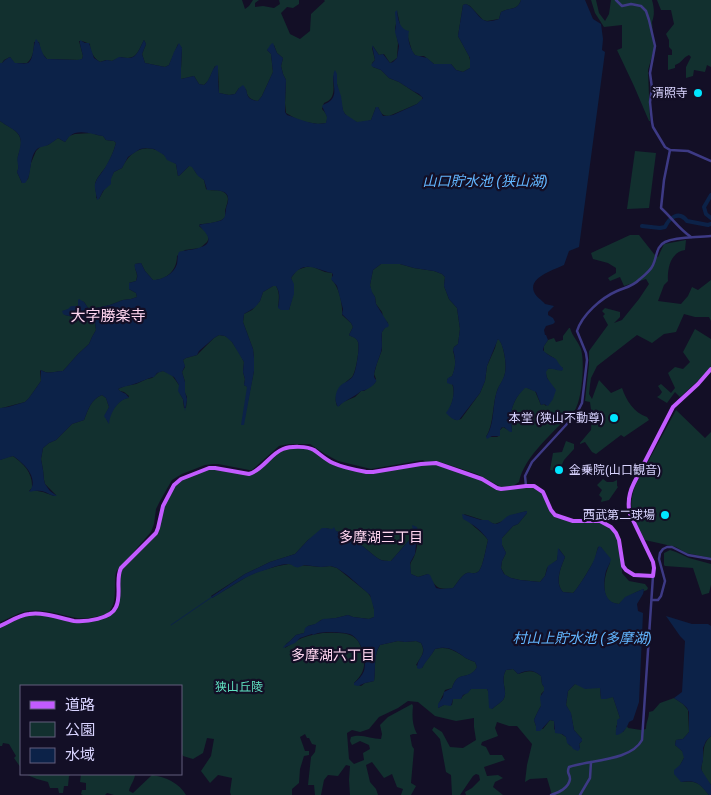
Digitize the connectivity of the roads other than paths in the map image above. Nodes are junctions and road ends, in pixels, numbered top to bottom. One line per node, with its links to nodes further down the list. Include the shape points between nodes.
1 (616, 0): 2 (street, via 622,6 641,6 647,12 655,46 650,73 652,124 664,146)
2 (670, 150): 3 (street, via 688,151); 5 (street, via 661,208)
3 (711, 161)
4 (711, 236): 5 (street)
5 (691, 238): 7 (street, via 663,243 652,266 641,278 589,312 579,327 577,334 587,360 582,405 532,462 525,476)
6 (711, 369): 9 (main road, via 674,407 630,494 630,516 653,562)
7 (526, 486): 9 (main road, via 534,486 543,492 551,510 559,517 573,521 600,521 610,527 619,539 624,568 632,574); 11 (main road, via 496,488 482,479 436,463 367,472 331,463 313,450 304,448 281,450 249,474 209,468 174,485 163,506 156,534 121,568 118,603 113,612 100,618 78,621 44,613 27,614)
8 (711, 558): 10 (street, via 688,555 672,547 664,549 659,558 665,577 664,586 660,599)
9 (651, 576): 10 (street)
10 (652, 600): 12 (street, via 642,740 637,747 622,754)
11 (0, 626)
12 (591, 762): 13 (street, via 569,767 569,781 560,792); 14 (street, via 590,778)
13 (551, 795)
14 (580, 795)

